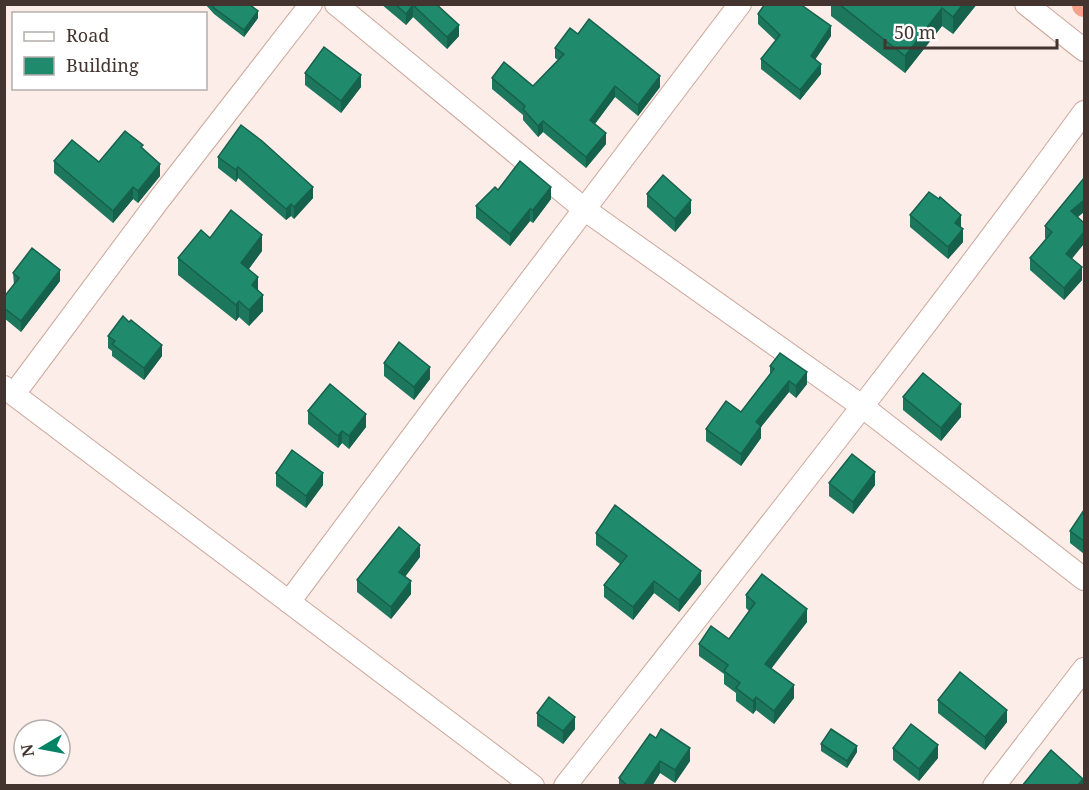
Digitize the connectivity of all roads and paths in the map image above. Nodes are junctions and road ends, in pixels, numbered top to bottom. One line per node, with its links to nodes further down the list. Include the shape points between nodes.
1 (311, 4): 8 (street)
2 (336, 4): 7 (street)
3 (740, 4): 7 (street)
4 (1026, 4): 5 (street)
5 (1084, 50)
6 (1084, 112): 9 (street)
7 (584, 209): 9 (street); 11 (street)
8 (9, 390): 11 (street)
9 (863, 407): 10 (street); 14 (street)
10 (1084, 579)
11 (290, 602): 13 (street)
12 (1084, 669): 15 (street)
13 (533, 786)
14 (565, 786)
15 (994, 786)

